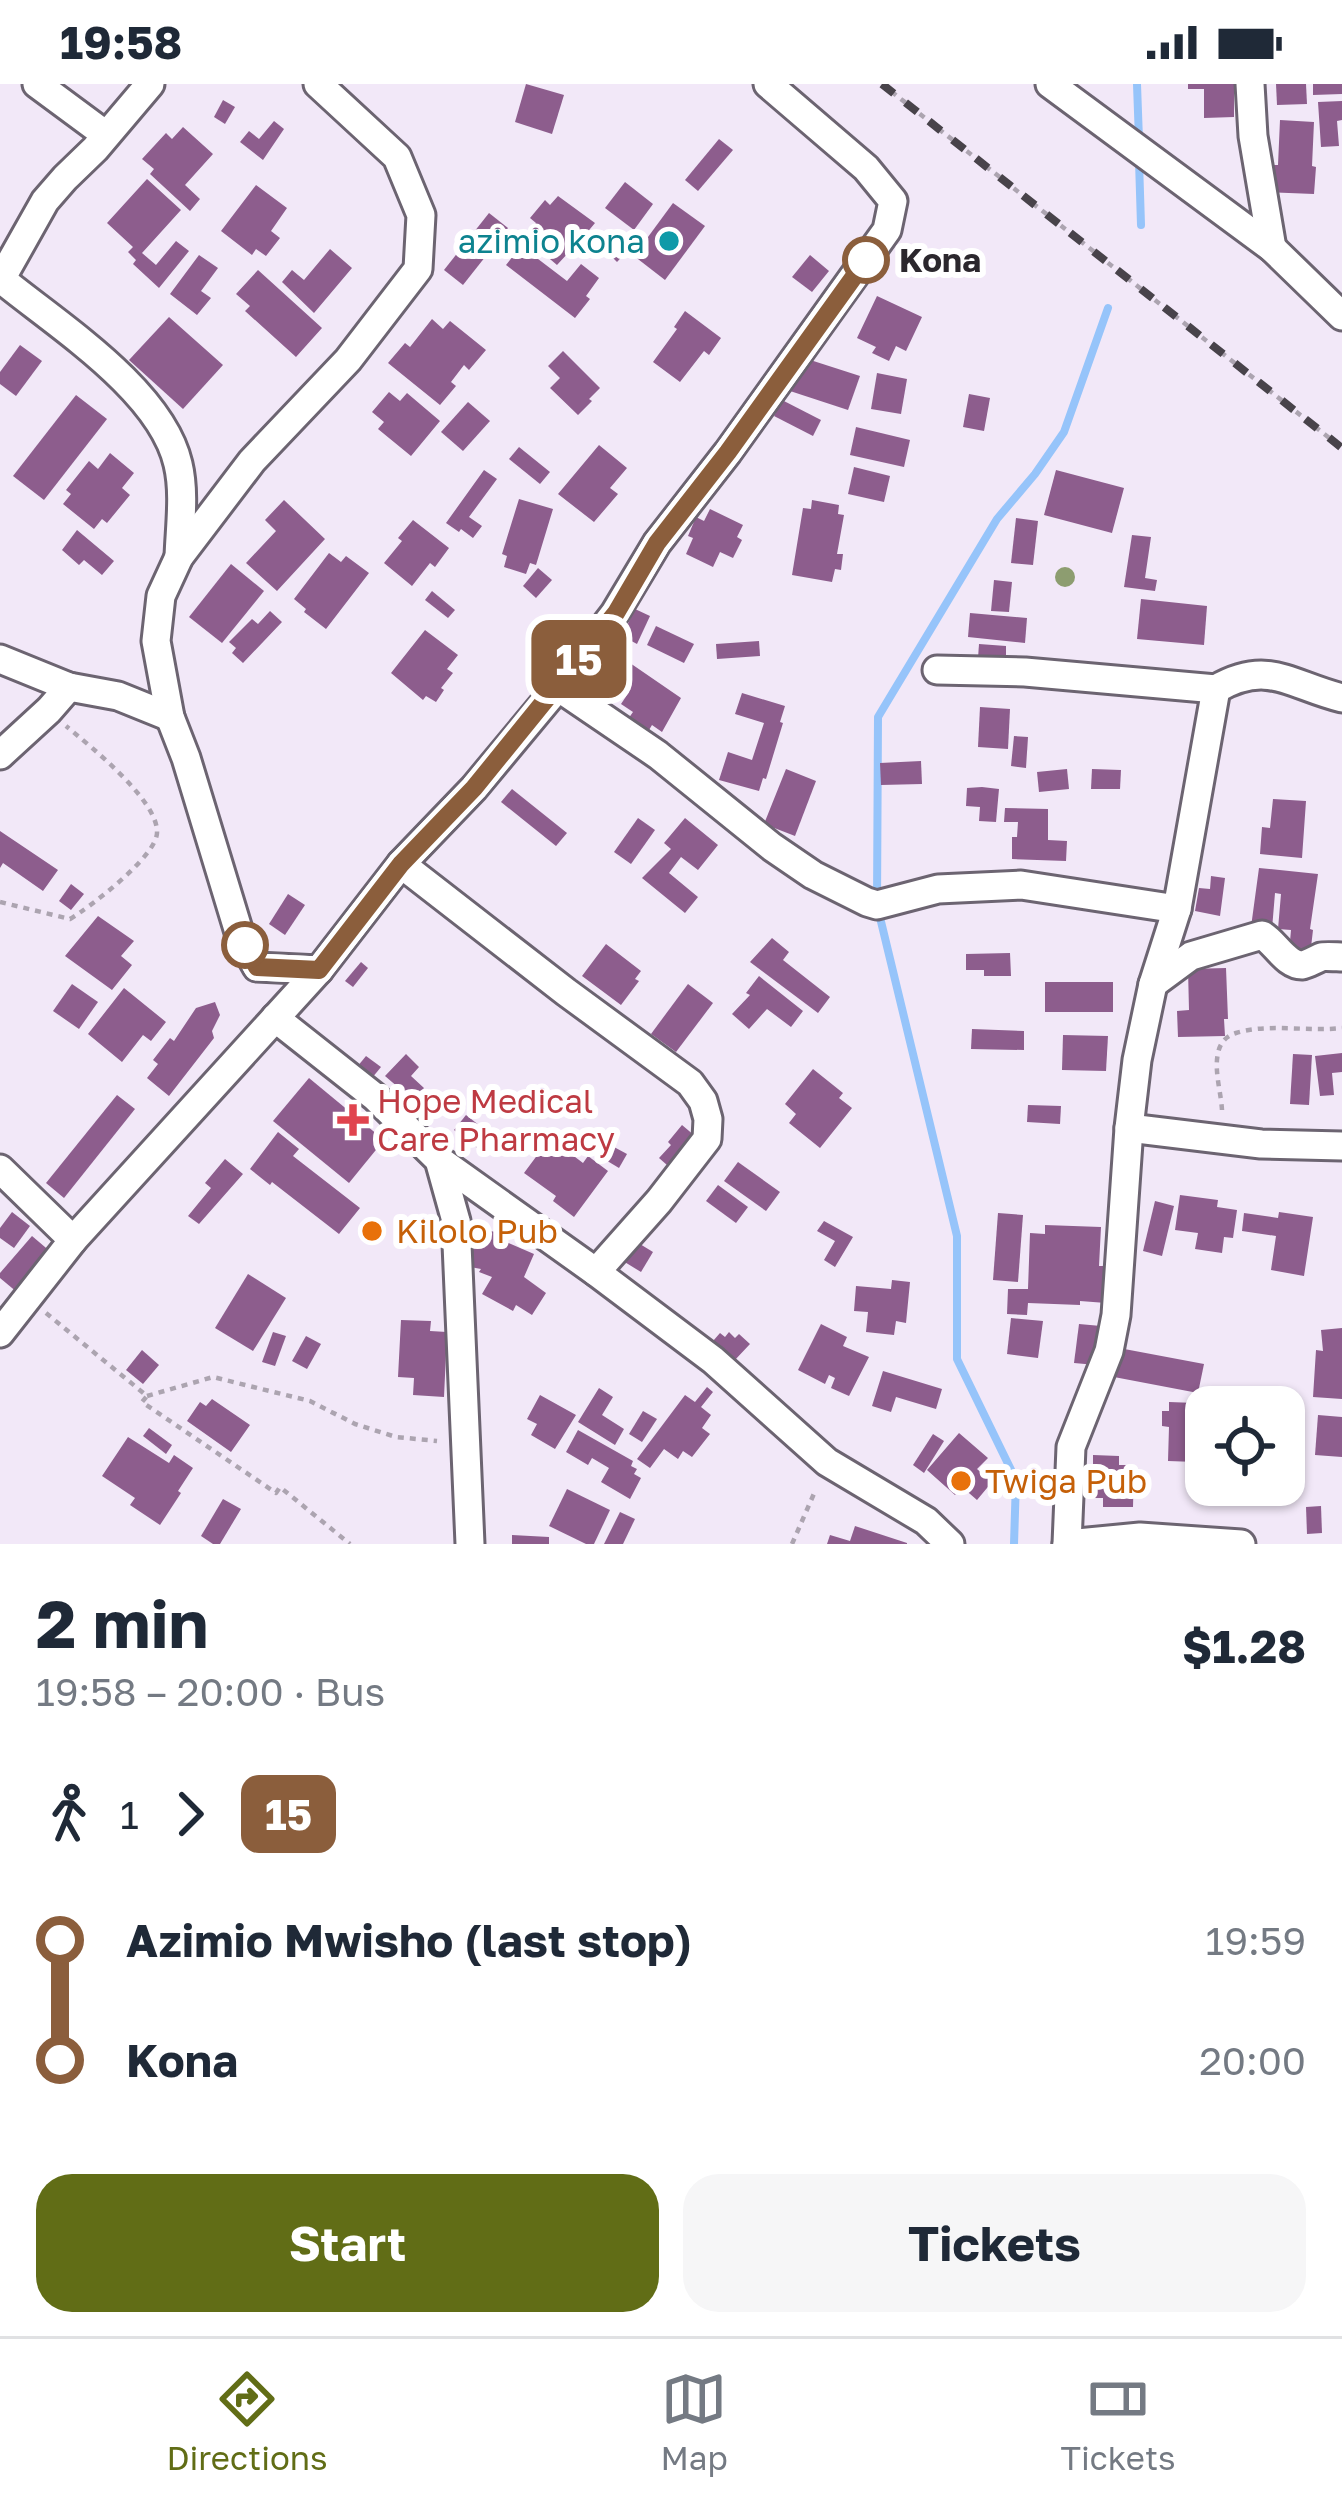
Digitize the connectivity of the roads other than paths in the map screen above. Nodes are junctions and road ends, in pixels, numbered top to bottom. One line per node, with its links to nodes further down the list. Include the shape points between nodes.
1 (37, 84): 7 (street)
2 (150, 84): 7 (street)
3 (318, 84): 11 (street, via 397,157 421,215 418,269)
4 (769, 84): 15 (street, via 893,201 887,230)
5 (1050, 84): 8 (street)
6 (1250, 84): 8 (street)
7 (106, 136): 9 (street, via 45,201)
8 (1272, 248): 10 (street)
9 (1, 280): 11 (street, via 147,405 177,460)
10 (1342, 316)
11 (179, 556): 18 (street, via 161,596 156,641)
12 (0, 659): 14 (street)
13 (937, 670): 16 (street)
14 (69, 687): 18 (street); 19 (street)
15 (558, 687): 20 (street); 21 (street, via 772,848 867,902 980,885)
16 (1216, 689): 17 (street, via 1237,677 1270,675); 21 (street)
17 (1342, 698)
18 (170, 717): 23 (street, via 257,967)
19 (0, 755)
20 (401, 864): 23 (street); 31 (street, via 690,1083 703,1101 707,1139)
21 (1177, 909): 24 (street)
22 (1342, 957): 24 (street, via 1299,965 1262,935 1191,956)
23 (319, 970): 25 (street)
24 (1153, 984): 26 (street)
25 (274, 1018): 28 (street); 30 (street)
26 (1129, 1128): 27 (street); 37 (street, via 1115,1315 1071,1447)
27 (1342, 1146)
28 (440, 1160): 31 (street); 35 (street, via 456,1221)
29 (0, 1169): 30 (street)
30 (73, 1240): 33 (street)
31 (596, 1272): 36 (street, via 713,1360 827,1462)
32 (0, 1286): 33 (street)
33 (25, 1302): 34 (street)
34 (0, 1333)
35 (470, 1544)
36 (950, 1544)
37 (1067, 1544): 38 (street, via 1140,1537)
38 (1241, 1544)

